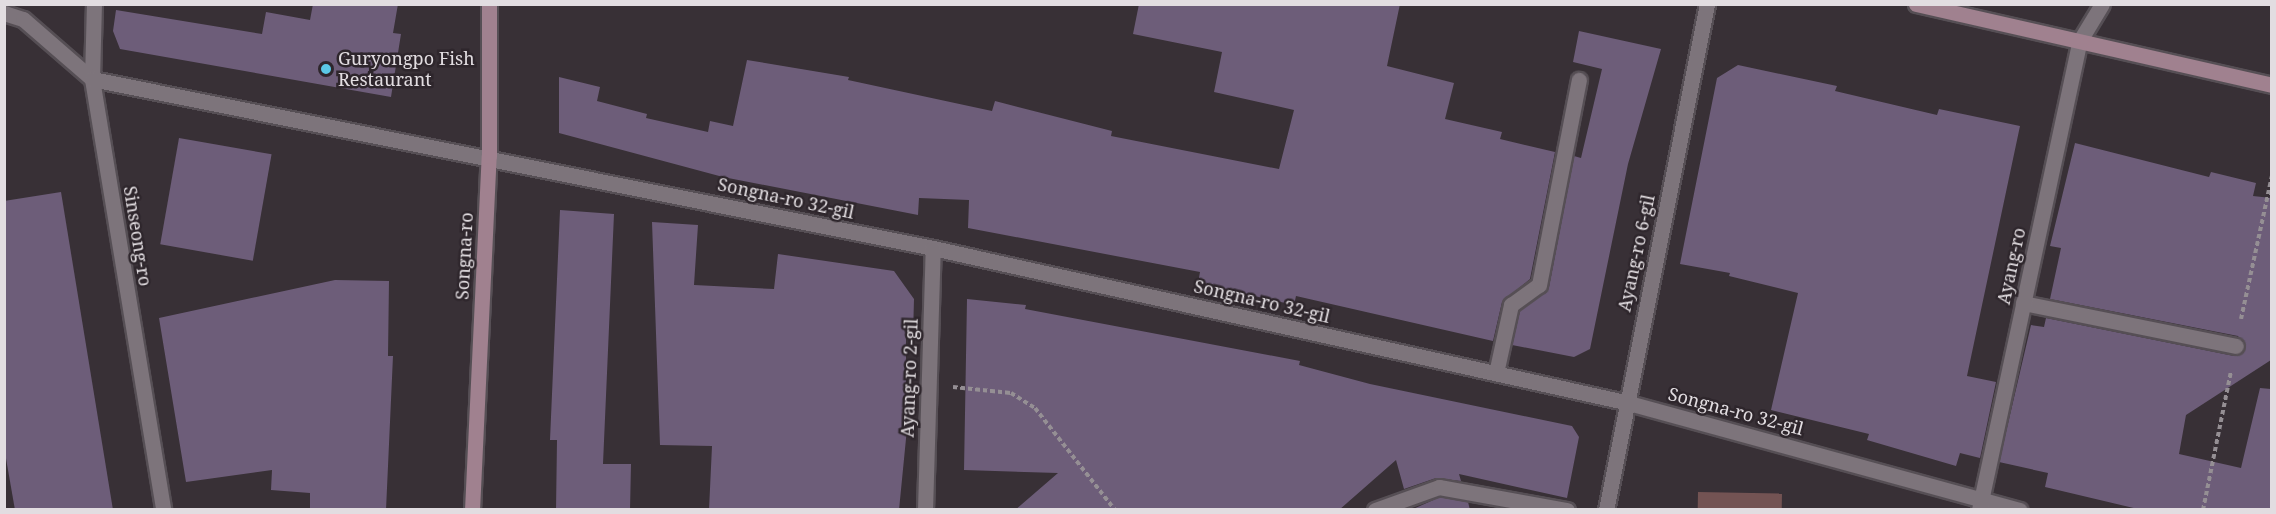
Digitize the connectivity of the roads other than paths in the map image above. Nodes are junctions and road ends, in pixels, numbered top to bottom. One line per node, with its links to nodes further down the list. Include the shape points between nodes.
1 (94, 4): 8 (street, Sinseong-ro)
2 (489, 4): 11 (main road, Songna-ro)
3 (1707, 4): 16 (street, Ayang-ro 6-gil)
4 (1916, 4): 7 (main road)
5 (2102, 4): 7 (street, Ayang-ro)
6 (4, 13): 8 (street, via 23,19)
7 (2079, 42): 10 (main road); 13 (street, Ayang-ro)
8 (92, 79): 11 (street, Songna-ro 32-gil); 18 (street, Sinseong-ro)
9 (1579, 80): 15 (street, via 1539,285 1512,305)
10 (2271, 85)
11 (489, 156): 12 (street, Songna-ro 32-gil); 19 (main road, Songna-ro)
12 (933, 248): 15 (street, Songna-ro 32-gil); 20 (street, Ayang-ro 2-gil)
13 (2023, 303): 14 (street); 17 (street, Ayang-ro)
14 (2236, 346)
15 (1496, 373): 16 (street, Songna-ro 32-gil)
16 (1625, 402): 17 (street, Songna-ro 32-gil); 23 (street, Ayang-ro 6-gil)
17 (1980, 504): 24 (street, Songna-ro 32-gil)
18 (163, 510)
19 (472, 510)
20 (925, 510)
21 (1375, 510): 22 (street, via 1439,487)
22 (1567, 510)
23 (1606, 510)
24 (2020, 510)

